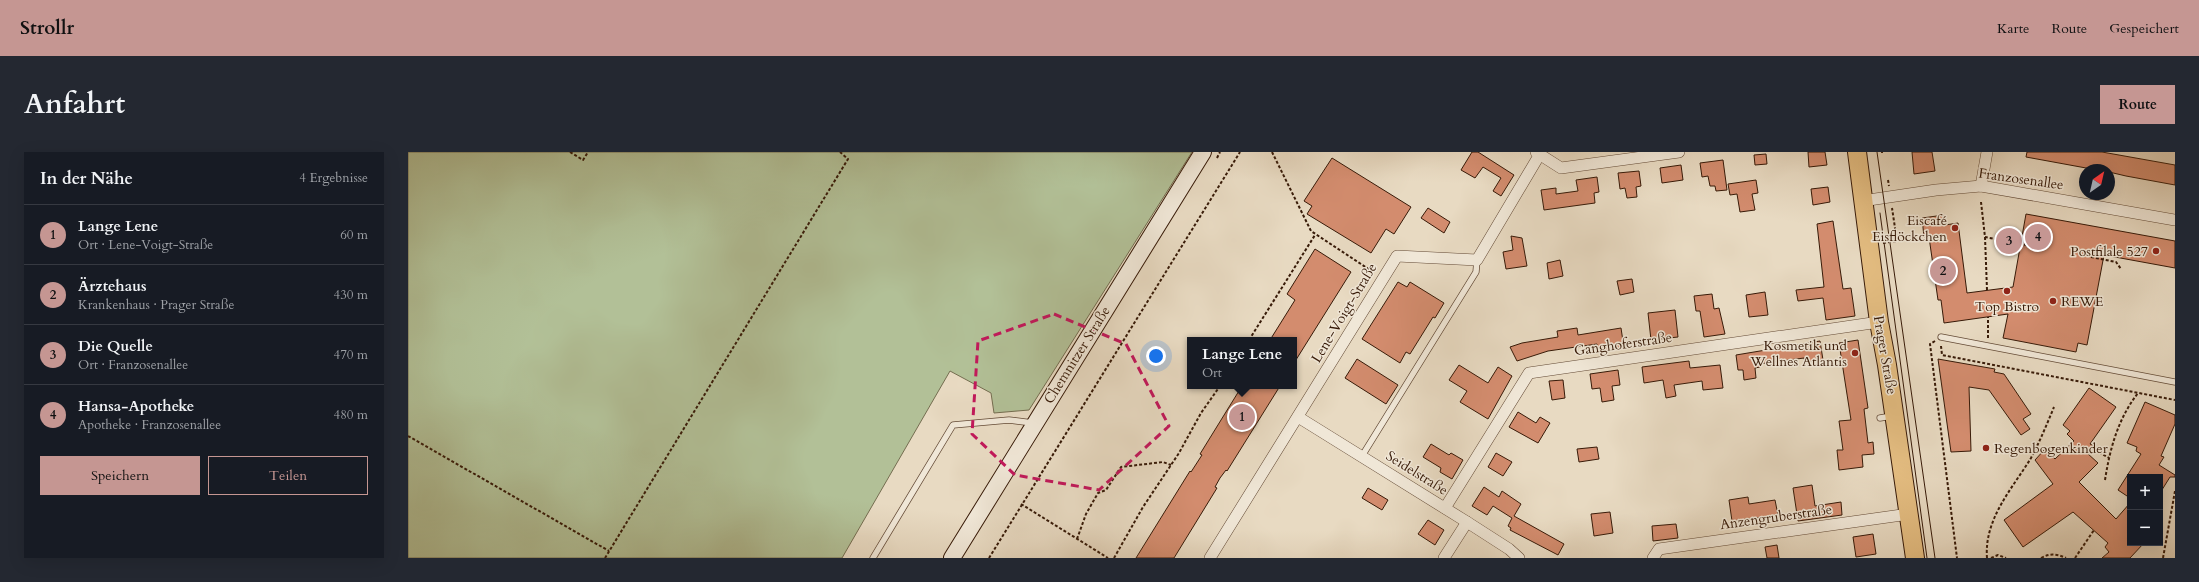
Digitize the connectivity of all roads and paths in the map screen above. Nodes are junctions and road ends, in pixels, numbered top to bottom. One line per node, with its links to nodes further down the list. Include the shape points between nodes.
1 (570, 152): 2 (path, via 583,160)
2 (588, 152)
3 (840, 152): 50 (path, via 848,159)
4 (1203, 152): 36 (main road, Chemnitzer Straße)
5 (1240, 152): 44 (path)
6 (1272, 152): 16 (path)
7 (1679, 152): 10 (street, via 1562,168)
8 (1856, 152): 12 (main road, Prager Straße)
9 (1987, 152): 11 (street)
10 (1538, 153): 21 (street)
11 (1981, 186): 12 (street, Franzosenallee); 15 (street, Franzosenallee)
12 (1862, 201): 26 (main road, Prager Straße)
13 (1981, 202): 17 (path)
14 (1892, 207): 18 (path, via 1897,241)
15 (2175, 220)
16 (1315, 235): 23 (path); 27 (path)
17 (1985, 238): 19 (path); 24 (path)
18 (1879, 243)
19 (2027, 245)
20 (2091, 257): 22 (path, via 2116,262)
21 (1477, 260): 23 (street, Lene-Voigt-Straße, via 1396,256); 39 (lane, via 1476,272)
22 (2121, 268)
23 (1383, 278): 35 (street, Lene-Voigt-Straße)
24 (1987, 290)
25 (1988, 317): 29 (path)
26 (1879, 322): 45 (street, Ganghoferstraße, via 1529,373); 46 (main road, Prager Straße, via 1887,417)
27 (1252, 337)
28 (1941, 337): 30 (lane); 32 (path, via 1942,355); 62 (path, via 1930,344)
29 (1988, 338)
30 (2175, 382)
31 (1218, 389): 41 (path)
32 (2138, 393): 33 (path); 40 (path, via 2126,409)
33 (2175, 400)
34 (2054, 407): 63 (path, via 2032,457 1992,523)
35 (1298, 417): 39 (street, Seidelstraße); 57 (street, Lene-Voigt-Straße)
36 (1035, 424): 52 (lane, via 1009,420 953,425); 53 (main road, Chemnitzer Straße)
37 (408, 436): 50 (path)
38 (2099, 452): 40 (path)
39 (1362, 456): 45 (street, Seidelstraße)
40 (2109, 458): 42 (path)
41 (1171, 465): 49 (path, via 1163,462 1121,467 1106,490 1098,493 1086,514); 56 (path)
42 (2105, 480)
43 (2175, 491): 69 (path)
44 (1021, 504): 49 (path); 54 (path)
45 (1445, 508): 47 (street, Seidelstraße)
46 (1909, 514): 60 (street, Anzengruberstraße, via 1659,549); 61 (main road, Prager Straße)
47 (1467, 522): 58 (street); 59 (street, Seidelstraße, via 1510,549)
48 (2094, 530): 68 (path)
49 (1077, 539): 55 (path)
50 (609, 552): 51 (path)
51 (605, 558)
52 (873, 558)
53 (952, 558)
54 (989, 558)
55 (1108, 558)
56 (1114, 558)
57 (1210, 558)
58 (1444, 558)
59 (1519, 558)
60 (1653, 558)
61 (1915, 558)
62 (1957, 558)
63 (1987, 558)
64 (1991, 558): 65 (path, via 1998,555)
65 (2006, 558)
66 (2040, 558): 67 (path, via 2056,554)
67 (2066, 558)
68 (2075, 558)
69 (2163, 558)

